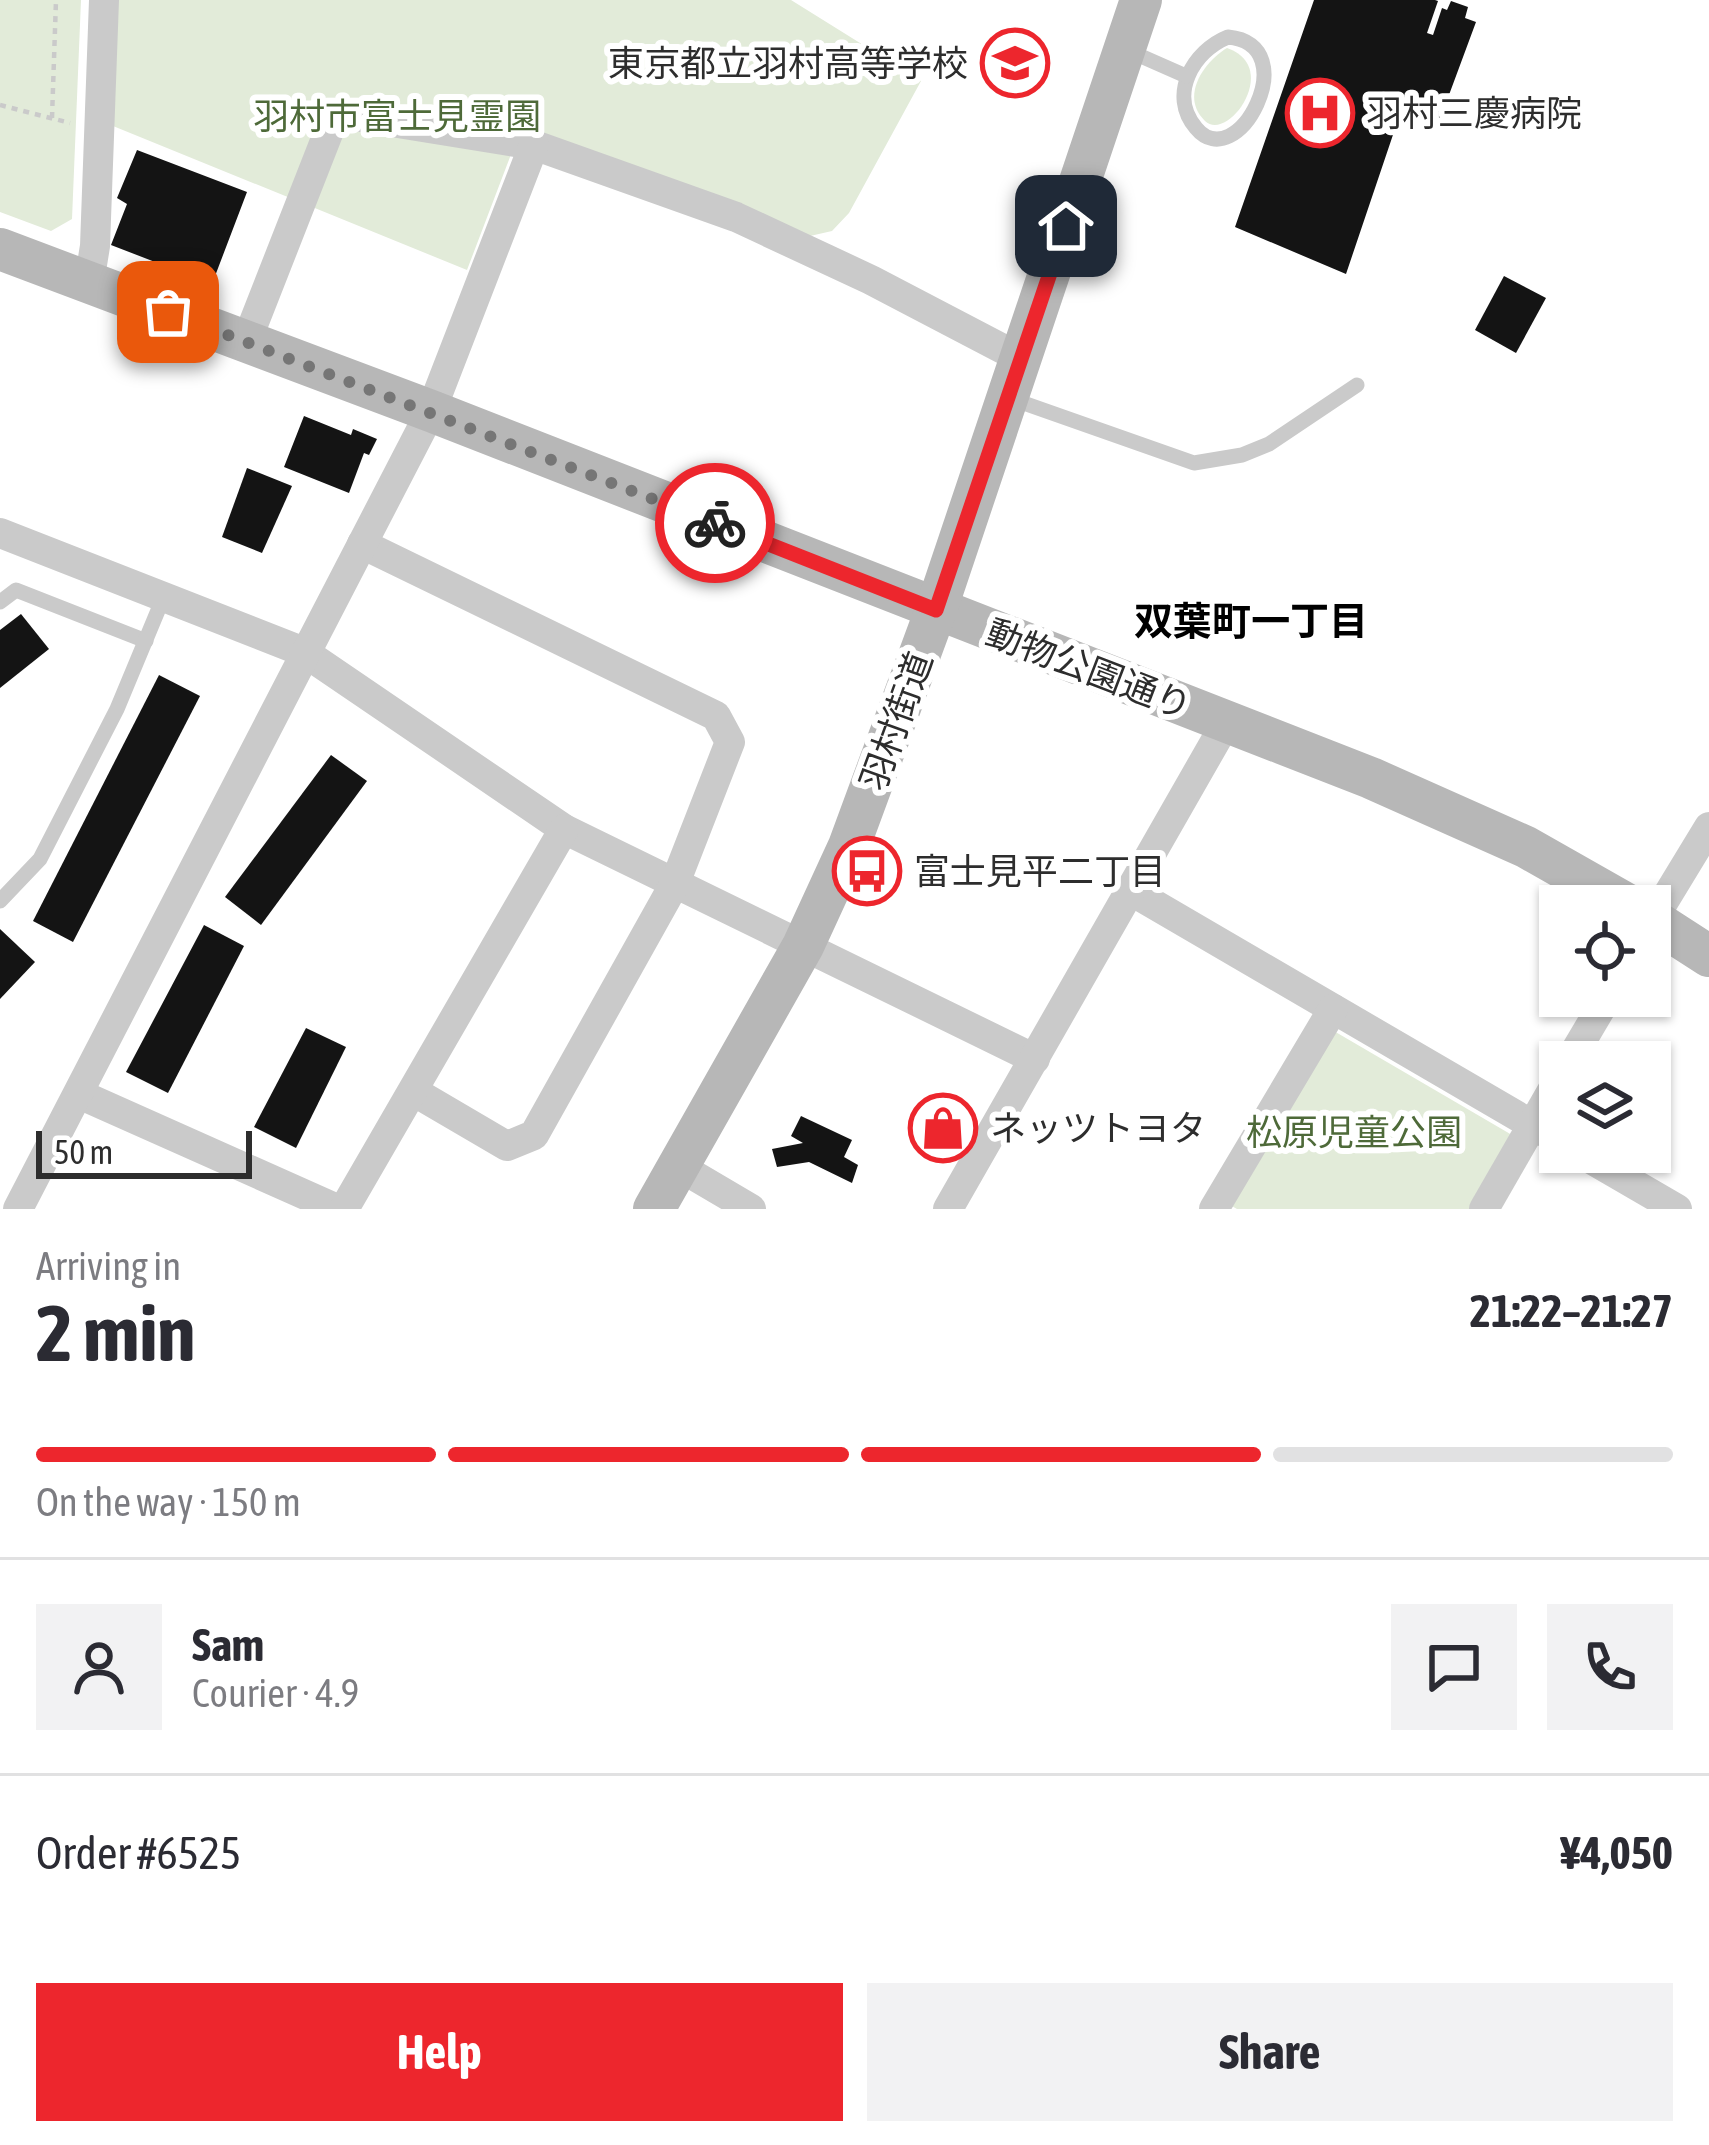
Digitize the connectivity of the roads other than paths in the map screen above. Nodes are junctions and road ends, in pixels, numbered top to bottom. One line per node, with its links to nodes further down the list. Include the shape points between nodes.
1 (104, 0): 7 (street)
2 (1141, 0): 3 (street, 羽村街道)
3 (1125, 49): 4 (lane); 9 (street, 羽村街道)
4 (1186, 76): 4 (lane, via 1198,57 1228,38 1253,47 1264,73 1243,126 1213,140 1192,122)
5 (533, 145): 8 (street, via 336,113); 9 (street, via 736,217 871,280); 11 (street)
6 (0, 249): 7 (street, 動物公園通り)
7 (89, 284): 8 (street, 動物公園通り)
8 (247, 340): 11 (street, 動物公園通り)
9 (1016, 378): 10 (lane, via 1194,463 1269,444); 16 (street, 羽村街道)
10 (1357, 385)
11 (430, 411): 13 (street); 16 (street, 動物公園通り)
12 (0, 533): 14 (street)
13 (362, 544): 18 (street); 22 (street, via 716,716 730,742)
14 (164, 596): 17 (lane); 18 (street)
15 (0, 602): 17 (lane, via 16,590)
16 (936, 610): 19 (street, 動物公園通り); 28 (street, 羽村街道)
17 (146, 641): 26 (lane, via 40,859)
18 (304, 652): 21 (street); 33 (street)
19 (1227, 722): 23 (street, 動物公園通り, via 1526,847); 25 (street)
20 (1709, 827): 24 (street)
21 (564, 829): 22 (street); 32 (street)
22 (675, 884): 28 (street); 32 (street, via 534,1135 507,1146)
23 (1591, 885)
24 (1668, 885)
25 (1132, 892): 30 (street); 31 (street)
26 (0, 901)
27 (1671, 932): 29 (street, 動物公園通り)
28 (803, 946): 31 (street); 37 (street, 羽村街道)
29 (1709, 956)
30 (1333, 1009): 35 (street); 39 (street)
31 (1035, 1059): 44 (street)
32 (413, 1091): 41 (street)
33 (80, 1094): 40 (street); 41 (street)
34 (1539, 1113): 35 (street)
35 (1532, 1125): 36 (street); 45 (street)
36 (1539, 1129)
37 (678, 1166): 42 (street, 羽村街道); 43 (street)
38 (1615, 1173): 46 (street)
39 (1220, 1207)
40 (18, 1209)
41 (341, 1209)
42 (654, 1209)
43 (752, 1209)
44 (948, 1209)
45 (1484, 1209)
46 (1677, 1209)

